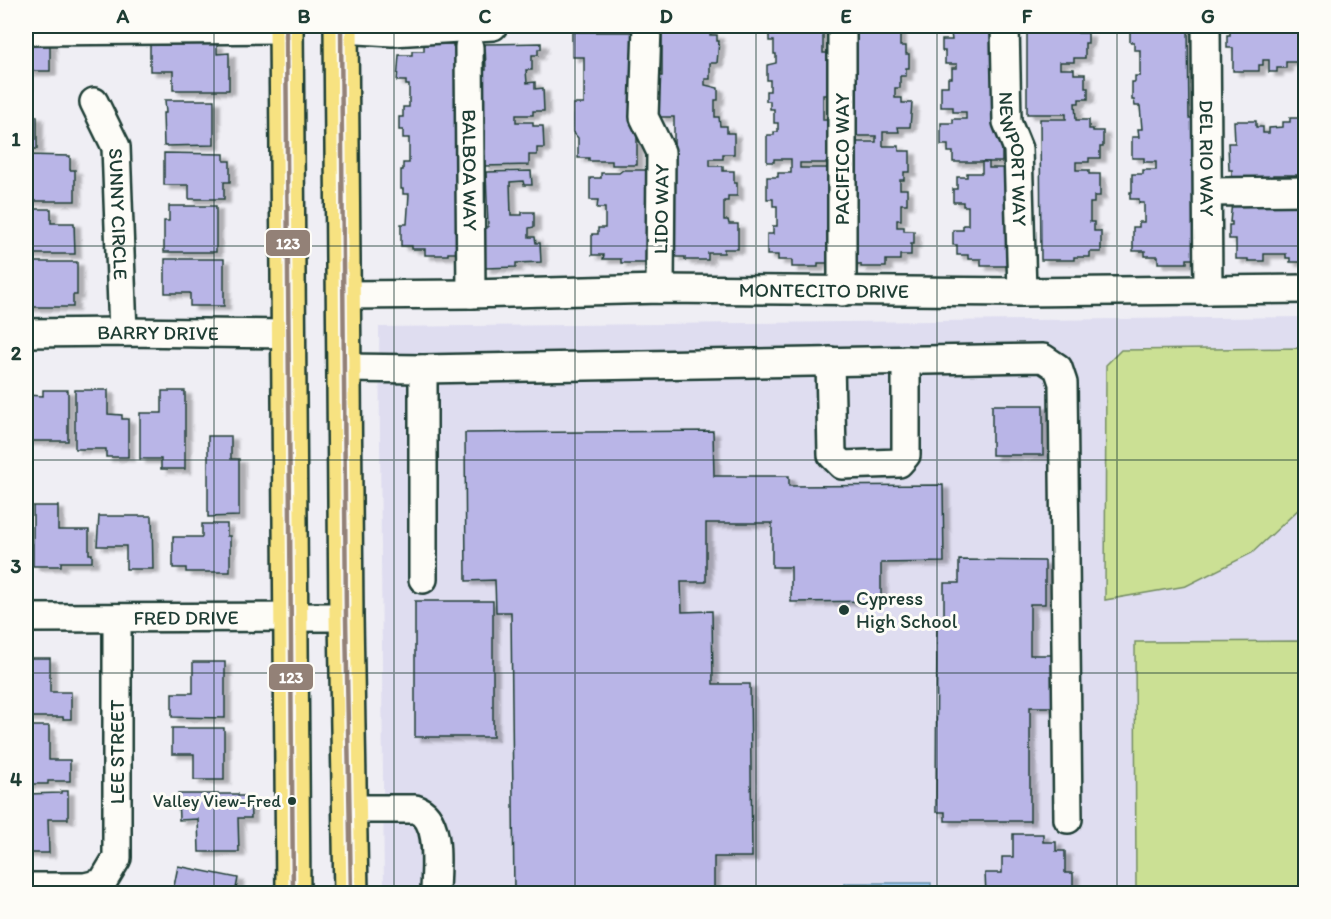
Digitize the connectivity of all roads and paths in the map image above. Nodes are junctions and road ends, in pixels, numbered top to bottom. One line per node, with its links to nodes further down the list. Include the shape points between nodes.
1 (493, 26): 7 (street, via 392,32)
2 (647, 26): 13 (street, LIDO WAY, via 644,117 661,152)
3 (842, 26): 16 (street, PACIFICO WAY)
4 (1005, 26): 17 (street, NEWPORT WAY, via 1007,122 1018,149)
5 (1206, 26): 12 (street, DEL RIO WAY)
6 (286, 27): 8 (street); 22 (main road)
7 (341, 27): 19 (main road)
8 (26, 32)
9 (469, 47): 18 (street, BALBOA WAY)
10 (94, 102): 20 (street, SUNNY CIRCLE, via 116,147)
11 (1305, 191): 12 (street)
12 (1208, 192): 15 (street, DEL RIO WAY)
13 (660, 289): 16 (street, MONTECITO DRIVE); 18 (street, MONTECITO DRIVE)
14 (1305, 289): 15 (street, MONTECITO DRIVE)
15 (1208, 290): 17 (street, MONTECITO DRIVE)
16 (842, 292): 17 (street, MONTECITO DRIVE)
17 (1022, 292)
18 (471, 294): 19 (street, MONTECITO DRIVE)
19 (344, 295): 25 (main road)
20 (123, 332): 21 (street, BARRY DRIVE); 22 (street, BARRY DRIVE)
21 (26, 333)
22 (289, 334): 31 (main road)
23 (906, 360): 24 (street); 24 (street, via 906,455 898,463 842,465 832,455); 33 (street, via 1043,358 1058,368 1063,383)
24 (830, 362): 26 (street)
25 (344, 368): 26 (street); 28 (main road)
26 (423, 369): 27 (street)
27 (423, 579)
28 (346, 617): 31 (street, FRED DRIVE); 32 (main road)
29 (26, 618): 30 (street, FRED DRIVE)
30 (117, 618): 31 (street, FRED DRIVE); 34 (street, LEE STREET, via 117,858 102,883)
31 (292, 619): 35 (main road)
32 (350, 809): 36 (main road); 37 (street, via 422,811 434,830)
33 (1068, 819)
34 (26, 887)
35 (293, 894)
36 (351, 894)
37 (435, 894)

